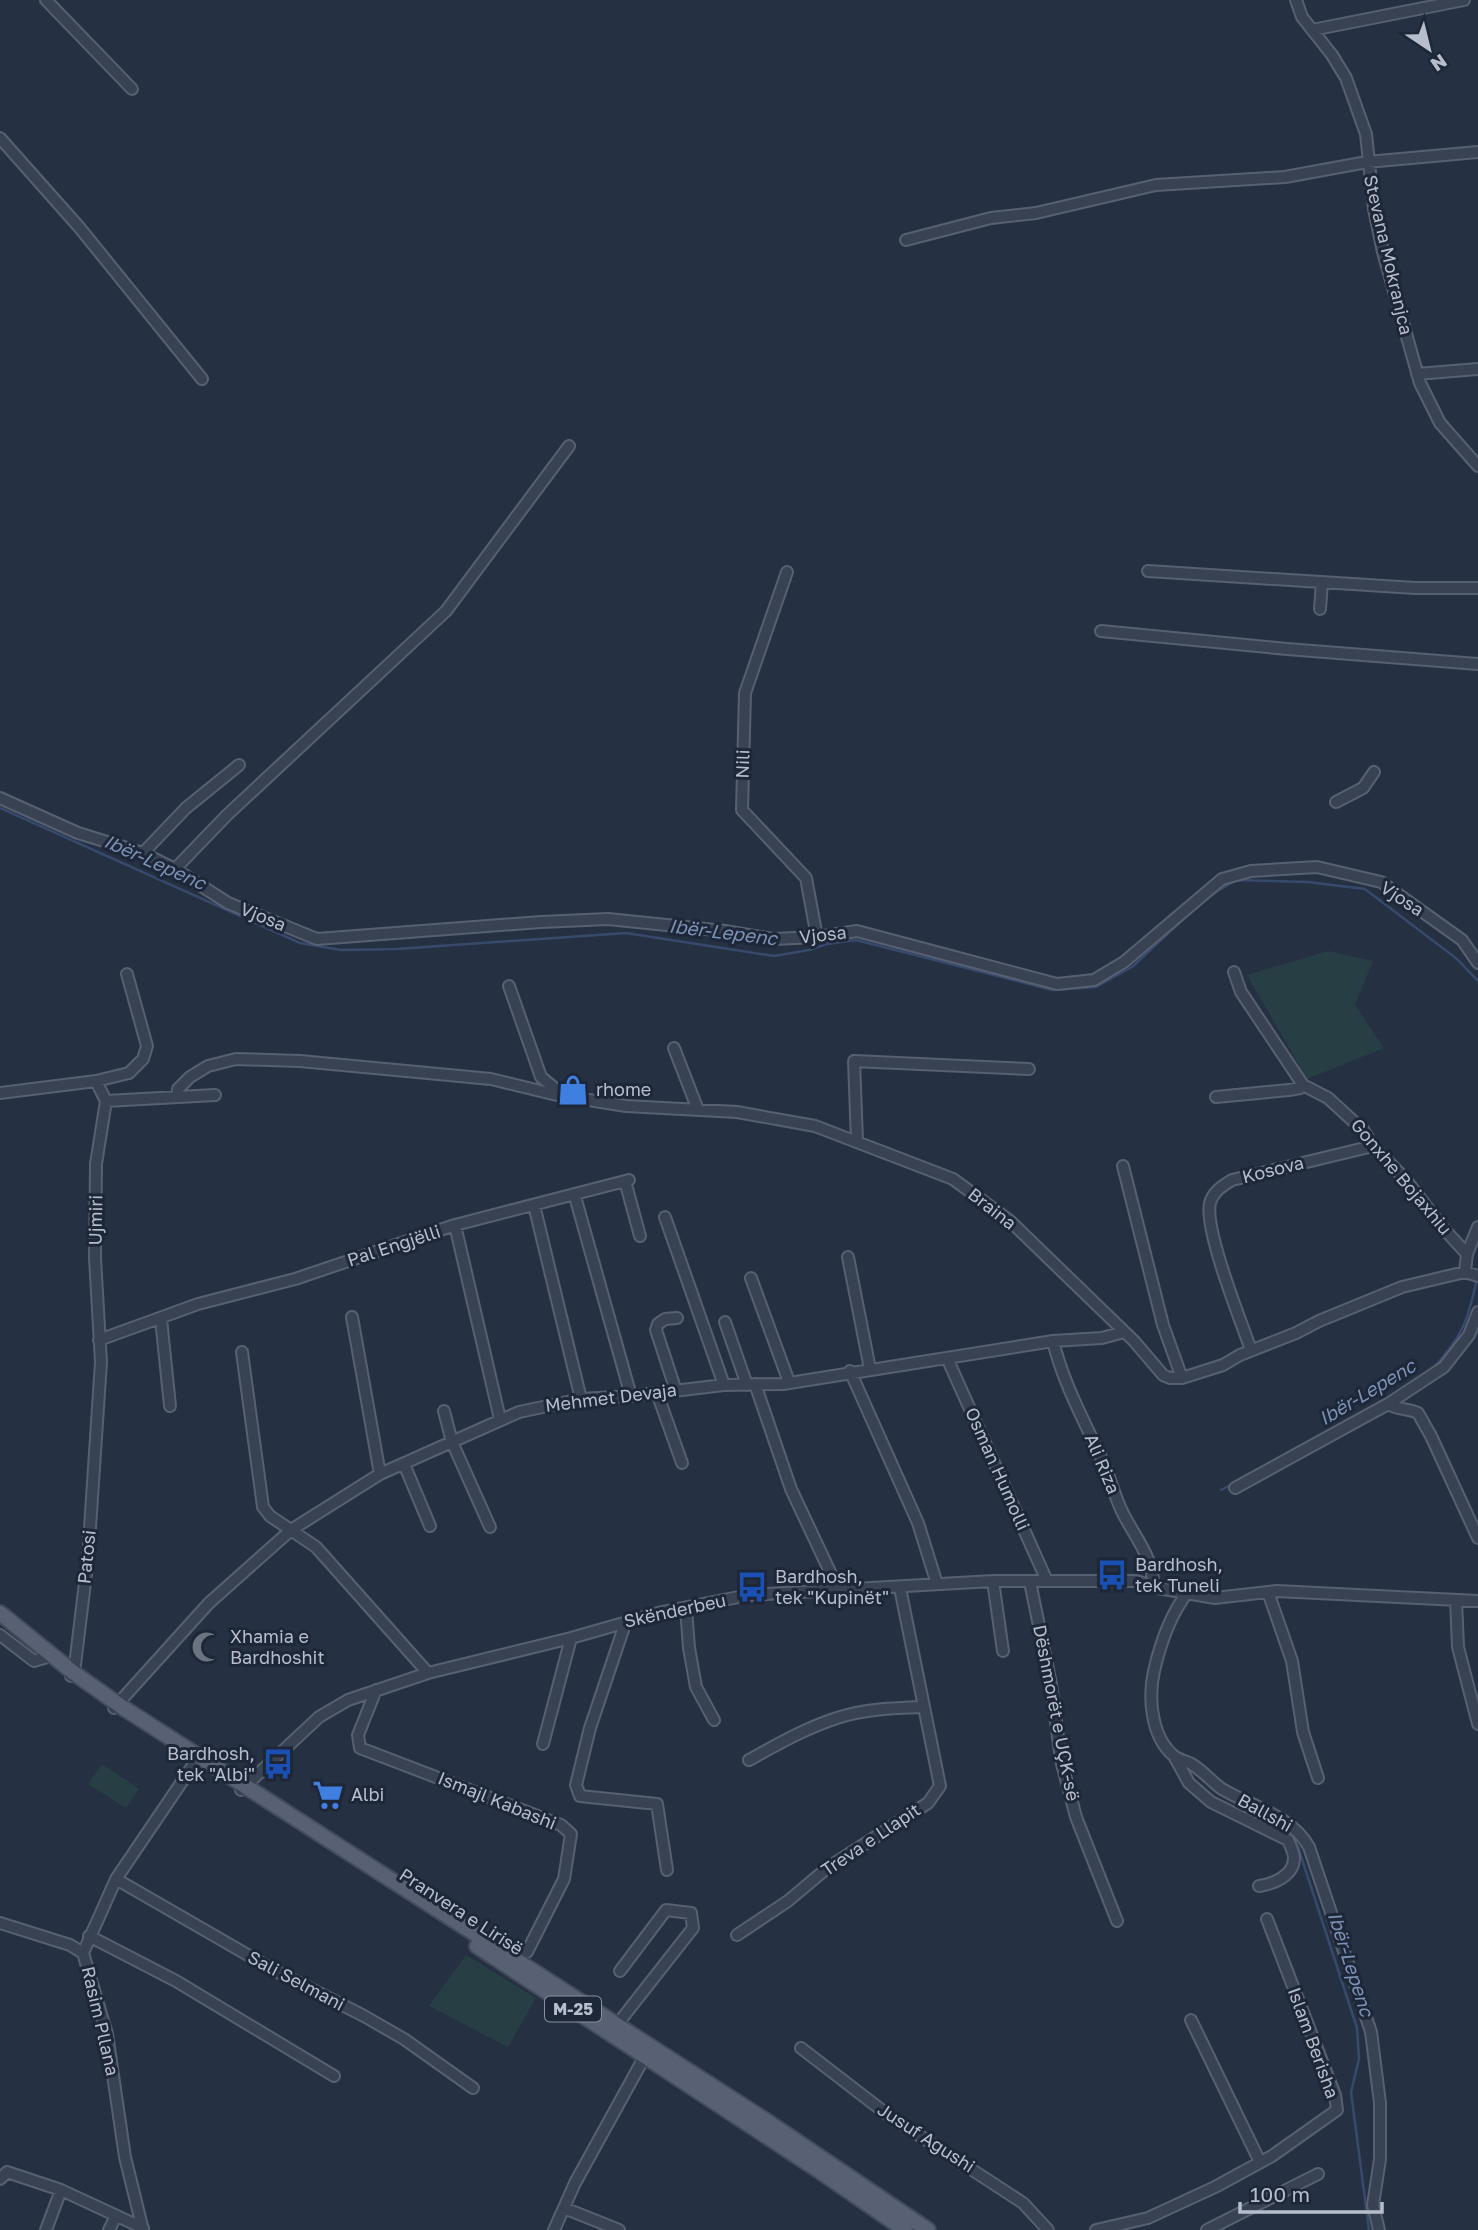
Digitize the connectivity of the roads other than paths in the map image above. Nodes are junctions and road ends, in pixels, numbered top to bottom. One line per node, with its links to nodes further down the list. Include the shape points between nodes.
1 (46, 0): 5 (street)
2 (1296, 0): 4 (street, Stevana Mokranjca)
3 (1464, 0): 4 (street)
4 (1312, 30): 8 (street, Stevana Mokranjca, via 1346,78 1366,134)
5 (132, 89)
6 (0, 138): 12 (street)
7 (1478, 152): 8 (street)
8 (1367, 162): 9 (street, via 1285,177 1156,185); 11 (street, Stevana Mokranjca, via 1383,252)
9 (906, 240)
10 (1478, 369): 11 (street)
11 (1417, 374): 14 (street, Stevana Mokranjca, via 1440,423)
12 (202, 379)
13 (569, 446): 27 (street, via 446,611)
14 (1478, 466)
15 (1148, 571): 17 (street)
16 (787, 572): 28 (street, Nili, via 745,693 742,810 806,878)
17 (1322, 582): 18 (street); 19 (street)
18 (1478, 588)
19 (1320, 609)
20 (1101, 631): 21 (street)
21 (1478, 664)
22 (240, 765): 26 (street, via 186,808)
23 (1374, 772): 25 (street, via 1363,788)
24 (0, 798): 26 (street, Vjosa, via 78,833)
25 (1336, 802)
26 (143, 853): 27 (street, Vjosa)
27 (176, 869): 28 (street, Vjosa, via 228,903 317,939 608,919 773,939)
28 (817, 937): 29 (street, Vjosa, via 857,931 1058,984 1094,980 1124,962 1222,878 1251,871 1317,867 1381,882 1462,940)
29 (1478, 963)
30 (1234, 972): 36 (street, Gonxhe Bojaxhiu, via 1241,992)
31 (127, 974): 35 (street, via 147,1046 143,1059 129,1073)
32 (509, 986): 40 (street, via 541,1077)
33 (674, 1048): 43 (street)
34 (1029, 1069): 44 (street, via 854,1061)
35 (96, 1081): 37 (street); 42 (street)
36 (1303, 1085): 41 (street); 45 (street, Gonxhe Bojaxhiu, via 1345,1111)
37 (0, 1093)
38 (215, 1095): 39 (street)
39 (177, 1097): 40 (street, Braina, via 178,1089 190,1077 208,1066 236,1059 491,1079); 42 (street)
40 (564, 1097): 43 (street, Braina)
41 (1216, 1097)
42 (106, 1101): 64 (street, Ujmiri, via 96,1164)
43 (698, 1110): 44 (street, Braina, via 815,1126)
44 (857, 1141): 63 (street, Braina, via 953,1179 1010,1221)
45 (1373, 1146): 53 (street, Gonxhe Bojaxhiu); 67 (street, Kosova, via 1232,1180 1212,1196 1210,1216 1219,1256)
46 (1123, 1166): 72 (street, via 1157,1303)
47 (576, 1200): 78 (street)
48 (534, 1205): 50 (street, Pal Engjëlli); 52 (street, Pal Engjëlli, via 627,1181); 79 (street)
49 (666, 1217): 74 (street)
50 (455, 1226): 60 (street, Pal Engjëlli); 83 (street)
51 (1478, 1227): 53 (street, Gonxhe Bojaxhiu)
52 (640, 1236)
53 (1467, 1254): 55 (street, Gonxhe Bojaxhiu)
54 (848, 1257): 70 (street)
55 (1471, 1274): 67 (street, via 1402,1287)
56 (751, 1278): 73 (street)
57 (1478, 1311): 62 (street)
58 (352, 1317): 87 (street)
59 (677, 1318): 76 (street, via 665,1319 656,1330)
60 (161, 1319): 64 (street, Pal Engjëlli); 81 (street)
61 (725, 1322): 75 (street)
62 (1473, 1324): 66 (street); 80 (street, via 1444,1367)
63 (1124, 1332): 65 (street, Mehmet Devaja); 72 (street, Braina, via 1163,1375)
64 (99, 1340): 113 (street, Patosi, via 88,1558)
65 (1053, 1341): 69 (street, Mehmet Devaja); 97 (street, Ali Riza, via 1074,1403 1151,1567)
66 (1478, 1344)
67 (1251, 1350): 72 (street)
68 (242, 1352): 91 (street, via 263,1507)
69 (947, 1358): 70 (street, Mehmet Devaja); 95 (street, Osman Humolli)
70 (870, 1369): 71 (street, Mehmet Devaja)
71 (850, 1371): 73 (street, Mehmet Devaja); 96 (street, via 918,1523)
72 (1182, 1378)
73 (789, 1382): 75 (street, Mehmet Devaja)
74 (724, 1385): 75 (street, Mehmet Devaja); 76 (street, Mehmet Devaja)
75 (751, 1385): 99 (street, via 791,1489)
76 (676, 1391): 77 (street, Mehmet Devaja)
77 (657, 1393): 78 (street, Mehmet Devaja); 85 (street)
78 (631, 1396): 79 (street, Mehmet Devaja)
79 (581, 1399): 83 (street, Mehmet Devaja, via 538,1406)
80 (1388, 1404): 88 (street); 92 (street, via 1418,1413)
81 (170, 1406)
82 (444, 1411): 84 (street)
83 (500, 1419): 84 (street, Mehmet Devaja)
84 (452, 1442): 86 (street, Mehmet Devaja); 90 (street)
85 (682, 1463)
86 (404, 1464): 87 (street, Mehmet Devaja); 89 (street)
87 (380, 1474): 91 (street, Mehmet Devaja)
88 (1235, 1488)
89 (430, 1526)
90 (490, 1527)
91 (290, 1530): 112 (street, via 316,1547); 115 (street, Mehmet Devaja, via 209,1603)
92 (1478, 1538)
93 (993, 1581): 94 (street, Skënderbeu); 96 (street, Skënderbeu); 110 (street)
94 (1030, 1581): 95 (street, Skënderbeu); 129 (street, Dëshmorët e UÇK-së, via 1061,1759 1076,1817)
95 (1047, 1581): 97 (street, Skënderbeu, via 1136,1581)
96 (937, 1584): 98 (street, Skënderbeu)
97 (1155, 1587): 101 (street, Skënderbeu)
98 (900, 1588): 99 (street, Skënderbeu); 116 (street, Treva e Llapit)
99 (839, 1591): 104 (street, Skënderbeu, via 749,1595)
100 (1272, 1591): 101 (street, Skënderbeu, via 1215,1598); 102 (street, Skënderbeu); 123 (street, via 1292,1661 1303,1732)
101 (1184, 1592): 120 (street, via 1152,1680 1154,1719)
102 (1456, 1600): 103 (street, Skënderbeu); 118 (street, via 1458,1647)
103 (1478, 1601)
104 (686, 1608): 107 (street, Skënderbeu); 117 (street, via 696,1687)
105 (0, 1613): 113 (main road, Pranvera e Lirisë / M-25)
106 (0, 1620): 111 (main road, Pranvera e Lirisë / M-25)
107 (626, 1621): 109 (street, Skënderbeu); 125 (street, via 576,1785 580,1796 657,1804)
108 (0, 1635): 111 (street, via 34,1661)
109 (571, 1638): 112 (street, Skënderbeu); 119 (street)
110 (1003, 1651)
111 (47, 1657): 113 (main road, Pranvera e Lirisë / M-25)
112 (428, 1673): 114 (street, Skënderbeu)
113 (73, 1675): 115 (main road, Pranvera e Lirisë / M-25)
114 (376, 1690): 124 (street, Skënderbeu, via 319,1717); 133 (street, Ismajl Kabashi, via 358,1735 360,1748 561,1825 571,1834 564,1879)
115 (116, 1706): 121 (main road, Pranvera e Lirisë / M-25)
116 (923, 1707): 122 (street, via 839,1717 799,1732); 131 (street, Treva e Llapit, via 940,1786 928,1803 826,1869)
117 (714, 1720)
118 (1478, 1724)
119 (543, 1744)
120 (1174, 1756): 127 (street, via 1189,1783 1211,1802 1288,1840 1294,1857 1292,1868); 158 (street, Ballshi, via 1225,1790 1289,1822 1309,1847 1371,2032 1380,2102 1380,2158 1373,2204)
121 (197, 1760): 124 (main road, Pranvera e Lirisë / M-25); 126 (street, Rasim Pllana)
122 (749, 1760)
123 (1318, 1778)
124 (243, 1788): 137 (main road, Pranvera e Lirisë); 139 (main road, Pranvera e Lirisë / M-25)
125 (667, 1870)
126 (116, 1880): 132 (street, Rasim Pllana); 141 (street, Sali Selmani, via 404,2039)
127 (1259, 1886)
128 (1267, 1919): 142 (street, Islam Berisha, via 1337,2110)
129 (1116, 1921)
130 (0, 1923): 134 (street)
131 (737, 1935)
132 (89, 1936): 134 (street, Rasim Pllana); 140 (street, via 176,1981)
133 (527, 1952)
134 (83, 1953): 148 (street, Rasim Pllana, via 107,2034 125,2157)
135 (620, 1971): 137 (street, via 666,1910 691,1913 693,1928)
136 (1191, 2020): 142 (street)
137 (616, 2026): 154 (main road, Pranvera e Lirisë)
138 (801, 2048): 155 (street, Jusuf Agushi, via 888,2115 1023,2203)
139 (645, 2056): 146 (street); 153 (main road, Pranvera e Lirisë / M-25)
140 (334, 2076)
141 (472, 2088)
142 (1260, 2162): 156 (street, Islam Berisha, via 1148,2218)
143 (1318, 2174): 157 (street)
144 (0, 2179): 145 (street, via 7,2172)
145 (61, 2190): 147 (street); 149 (street)
146 (564, 2208): 151 (street); 152 (street)
147 (116, 2216): 148 (street); 150 (street)
148 (143, 2229)
149 (46, 2230)
150 (109, 2230)
151 (554, 2230)
152 (619, 2230)
153 (905, 2230)
154 (928, 2230)
155 (1048, 2230)
156 (1096, 2230)
157 (1206, 2230)
158 (1379, 2230)

